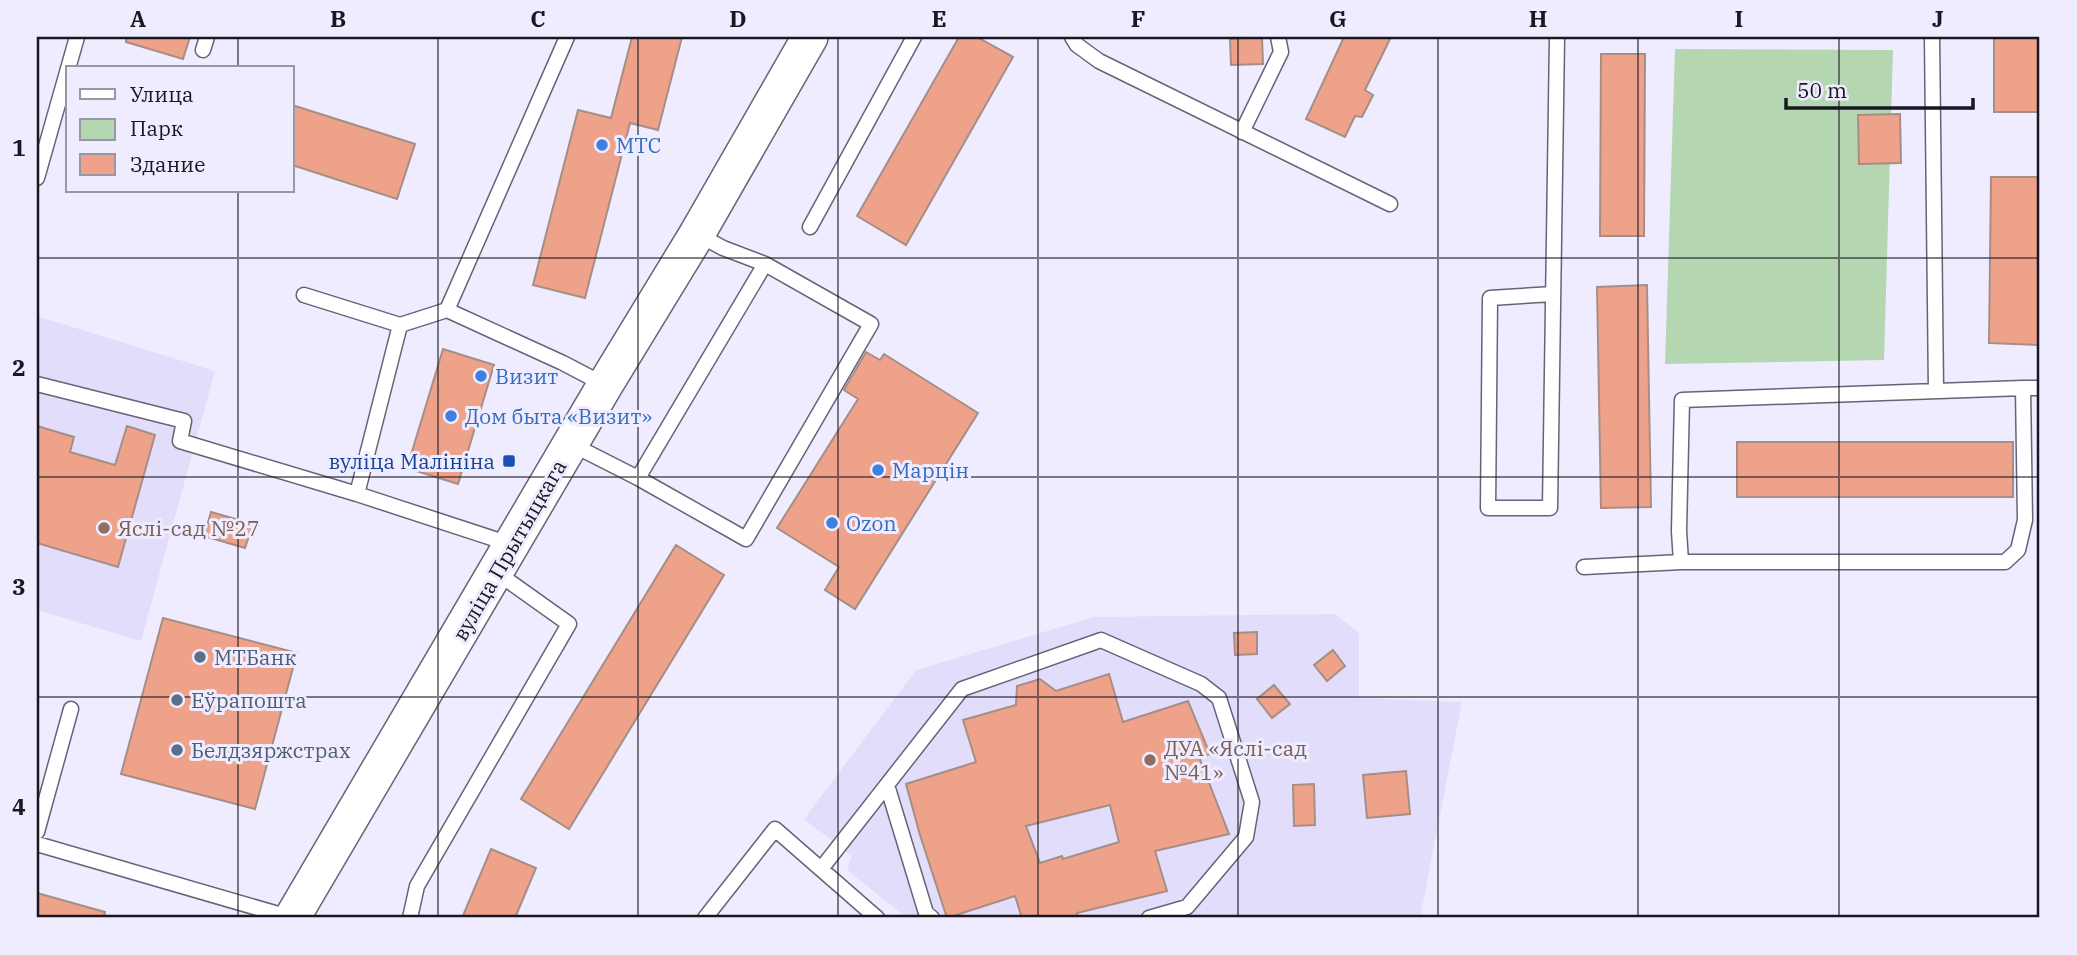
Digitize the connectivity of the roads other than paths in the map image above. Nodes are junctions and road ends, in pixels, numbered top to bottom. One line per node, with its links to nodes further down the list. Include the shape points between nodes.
1 (77, 37): 9 (lane)
2 (567, 37): 19 (lane)
3 (810, 37): 15 (street, вуліца Прытыцкага)
4 (914, 37): 14 (lane)
5 (1072, 37): 11 (lane, via 1099,61)
6 (1278, 37): 11 (lane, via 1281,52)
7 (1557, 37): 17 (lane)
8 (1932, 37): 25 (lane)
9 (69, 66)
10 (66, 76): 12 (lane)
11 (1242, 132): 13 (lane)
12 (37, 178)
13 (1390, 204)
14 (810, 227)
15 (696, 234): 16 (lane); 22 (street, вуліца Прытыцкага)
16 (765, 264): 27 (lane); 27 (lane, via 871,324 746,539)
17 (1553, 294): 17 (lane, via 1550,508 1488,508 1490,298)
18 (304, 295): 20 (lane)
19 (447, 310): 20 (lane); 22 (lane)
20 (400, 325): 28 (lane)
21 (37, 384): 28 (lane, via 184,421 180,441)
22 (605, 385): 26 (street, вуліца Прытыцкага)
23 (2023, 388): 24 (lane); 25 (lane); 30 (lane, via 2025,520 2018,550 2005,562)
24 (2040, 388)
25 (1936, 390): 30 (lane, via 1682,400)
26 (571, 444): 27 (lane); 29 (street, вуліца Прытыцкага)
27 (638, 478)
28 (357, 494): 29 (lane)
29 (504, 558): 37 (street, вуліца Прытыцкага); 38 (lane, via 569,624 416,886)
30 (1681, 562): 31 (lane)
31 (1584, 567)
32 (71, 709): 34 (lane)
33 (887, 785): 36 (lane); 41 (lane, via 926,912); 42 (lane, via 962,689 1101,640 1201,684 1219,698 1252,802 1246,837 1187,907)
34 (37, 832)
35 (37, 844): 37 (lane)
36 (821, 869): 39 (lane, via 775,830); 40 (lane)
37 (292, 918)
38 (410, 918)
39 (705, 918)
40 (877, 918)
41 (932, 918)
42 (1149, 918)

